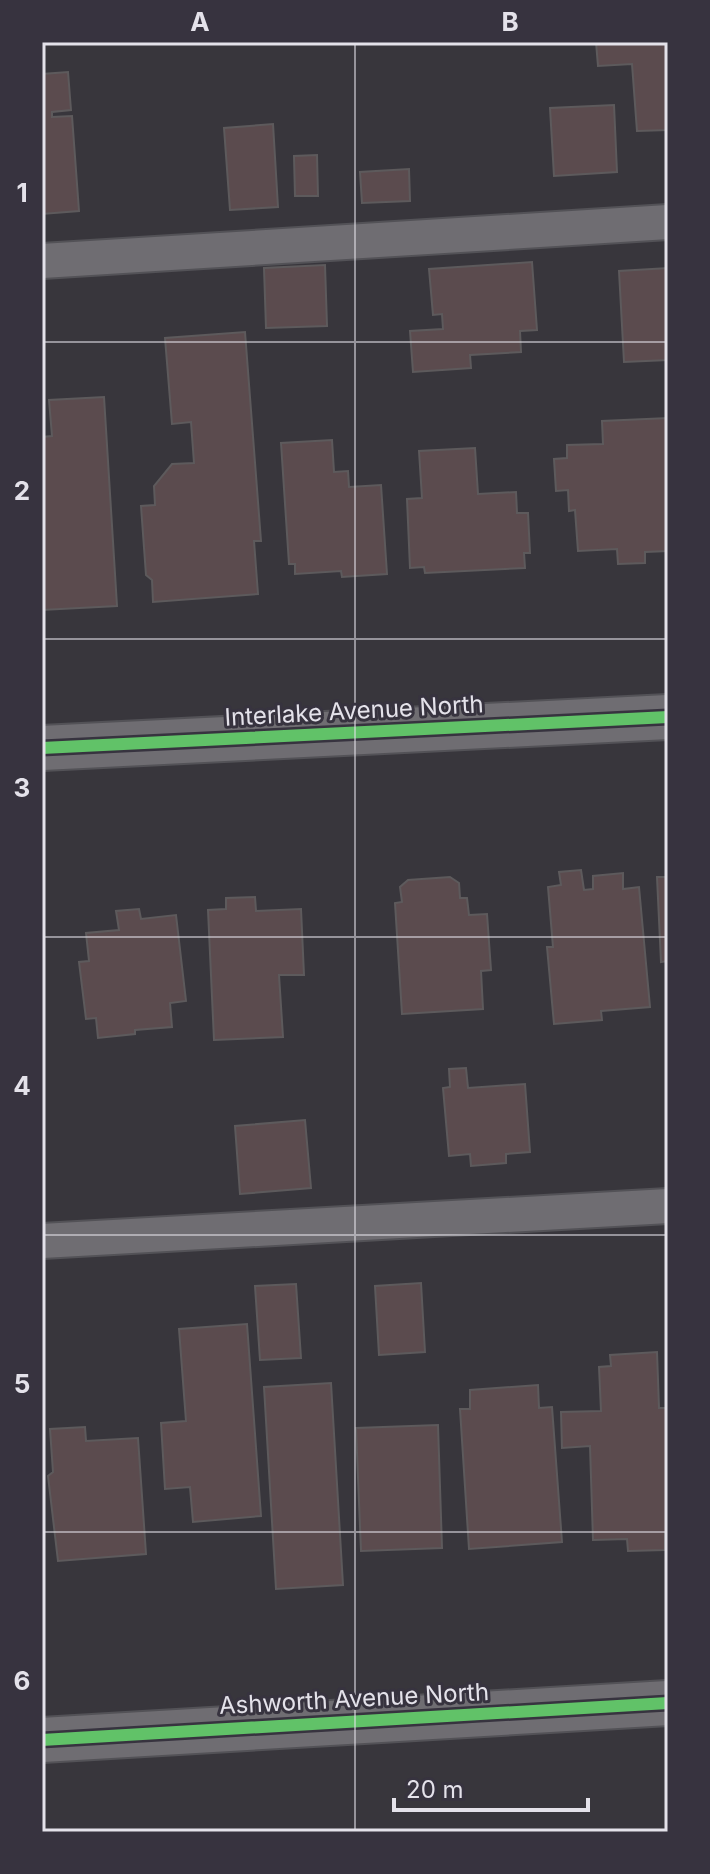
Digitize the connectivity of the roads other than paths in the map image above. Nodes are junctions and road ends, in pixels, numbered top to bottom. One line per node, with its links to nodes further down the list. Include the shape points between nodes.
1 (668, 222): 2 (lane)
2 (42, 261)
3 (668, 717): 4 (street, Interlake Avenue North)
4 (42, 748)
5 (668, 1206): 6 (lane)
6 (42, 1241)
7 (668, 1703): 8 (street, Ashworth Avenue North)
8 (42, 1740)

